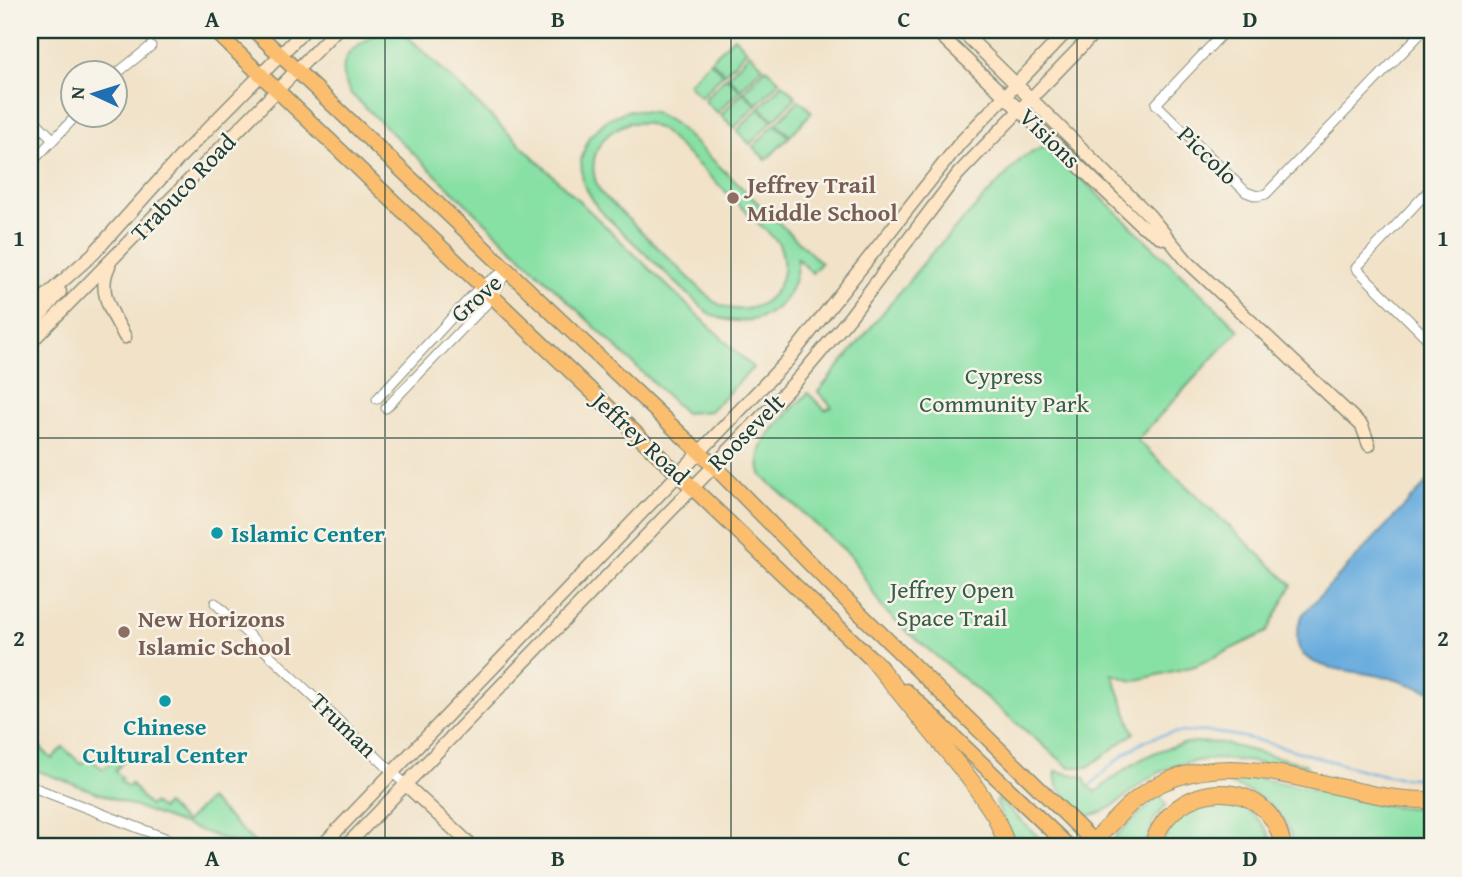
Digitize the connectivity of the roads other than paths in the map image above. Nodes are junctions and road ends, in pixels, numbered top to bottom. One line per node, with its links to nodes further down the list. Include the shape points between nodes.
1 (214, 30): 15 (main road, Jeffrey Road)
2 (254, 30): 12 (main road, Jeffrey Road)
3 (305, 30): 12 (street, Trabuco Road)
4 (336, 30): 14 (street, Trabuco Road)
5 (935, 30): 18 (street, Visions)
6 (961, 30): 16 (street, Visions)
7 (1068, 30): 16 (street, Roosevelt)
8 (1097, 30): 19 (street, Roosevelt)
9 (1226, 30): 10 (street, Piccolo, via 1156,104 1246,192 1258,196 1266,194)
10 (1423, 30)
11 (151, 46): 13 (street)
12 (281, 54): 14 (main road, Jeffrey Road); 15 (street, Trabuco Road)
13 (130, 63)
14 (298, 69): 17 (street, Trabuco Road); 28 (main road, Jeffrey Road)
15 (260, 75): 17 (main road, Jeffrey Road); 29 (street, Trabuco Road)
16 (1016, 84): 18 (street, Roosevelt); 19 (street, Visions)
17 (276, 92): 27 (street, Trabuco Road); 30 (main road, Jeffrey Road)
18 (1005, 95): 20 (street, Visions); 40 (street, Roosevelt, via 914,198 808,338)
19 (1031, 100): 20 (street, Roosevelt); 26 (street, Visions, via 1149,215)
20 (1020, 110): 26 (street, Visions, via 1142,225); 41 (street, Roosevelt, via 958,174 799,378)
21 (30, 116): 23 (street)
22 (62, 130): 23 (street)
23 (53, 139): 24 (street)
24 (30, 164)
25 (1432, 187): 35 (street, via 1356,268)
26 (1168, 242): 39 (street, Visions, via 1362,426)
27 (111, 262): 34 (street, via 103,286); 36 (street, Trabuco Road)
28 (507, 270): 30 (street, Grove); 31 (street, Grove); 40 (main road, Jeffrey Road)
29 (64, 282): 32 (street, Trabuco Road); 33 (street, via 56,299)
30 (480, 287): 31 (main road, Jeffrey Road); 37 (street, Grove)
31 (492, 298): 38 (street, Grove); 42 (main road, Jeffrey Road)
32 (30, 310)
33 (30, 327)
34 (125, 337)
35 (1432, 343)
36 (30, 344)
37 (377, 399)
38 (386, 408)
39 (1369, 444)
40 (699, 452): 41 (main road, Jeffrey Road); 42 (street, Roosevelt)
41 (713, 465): 43 (street, Roosevelt); 52 (main road, Jeffrey Road)
42 (678, 473): 43 (main road, Jeffrey Road); 45 (street, Roosevelt)
43 (692, 486): 46 (street, Roosevelt); 47 (main road, Jeffrey Road)
44 (215, 603): 48 (street, Truman)
45 (526, 631): 46 (street); 48 (street, Roosevelt)
46 (540, 645): 49 (street, Roosevelt)
47 (873, 660): 57 (highway, via 973,783); 58 (main road, Jeffrey Road)
48 (394, 772): 49 (street, Truman); 54 (street, Roosevelt)
49 (405, 784): 55 (street, Roosevelt); 56 (street, Truman)
50 (30, 786): 53 (street)
51 (1432, 800): 52 (highway, via 1396,800 1260,771 1219,768 1157,785 1136,799)
52 (1095, 845)
53 (188, 847)
54 (321, 847)
55 (345, 847)
56 (473, 847)
57 (1008, 847)
58 (1069, 847)
59 (1152, 847): 60 (highway, via 1168,815 1184,802 1213,792 1233,794 1258,806 1275,825)
60 (1283, 847)

